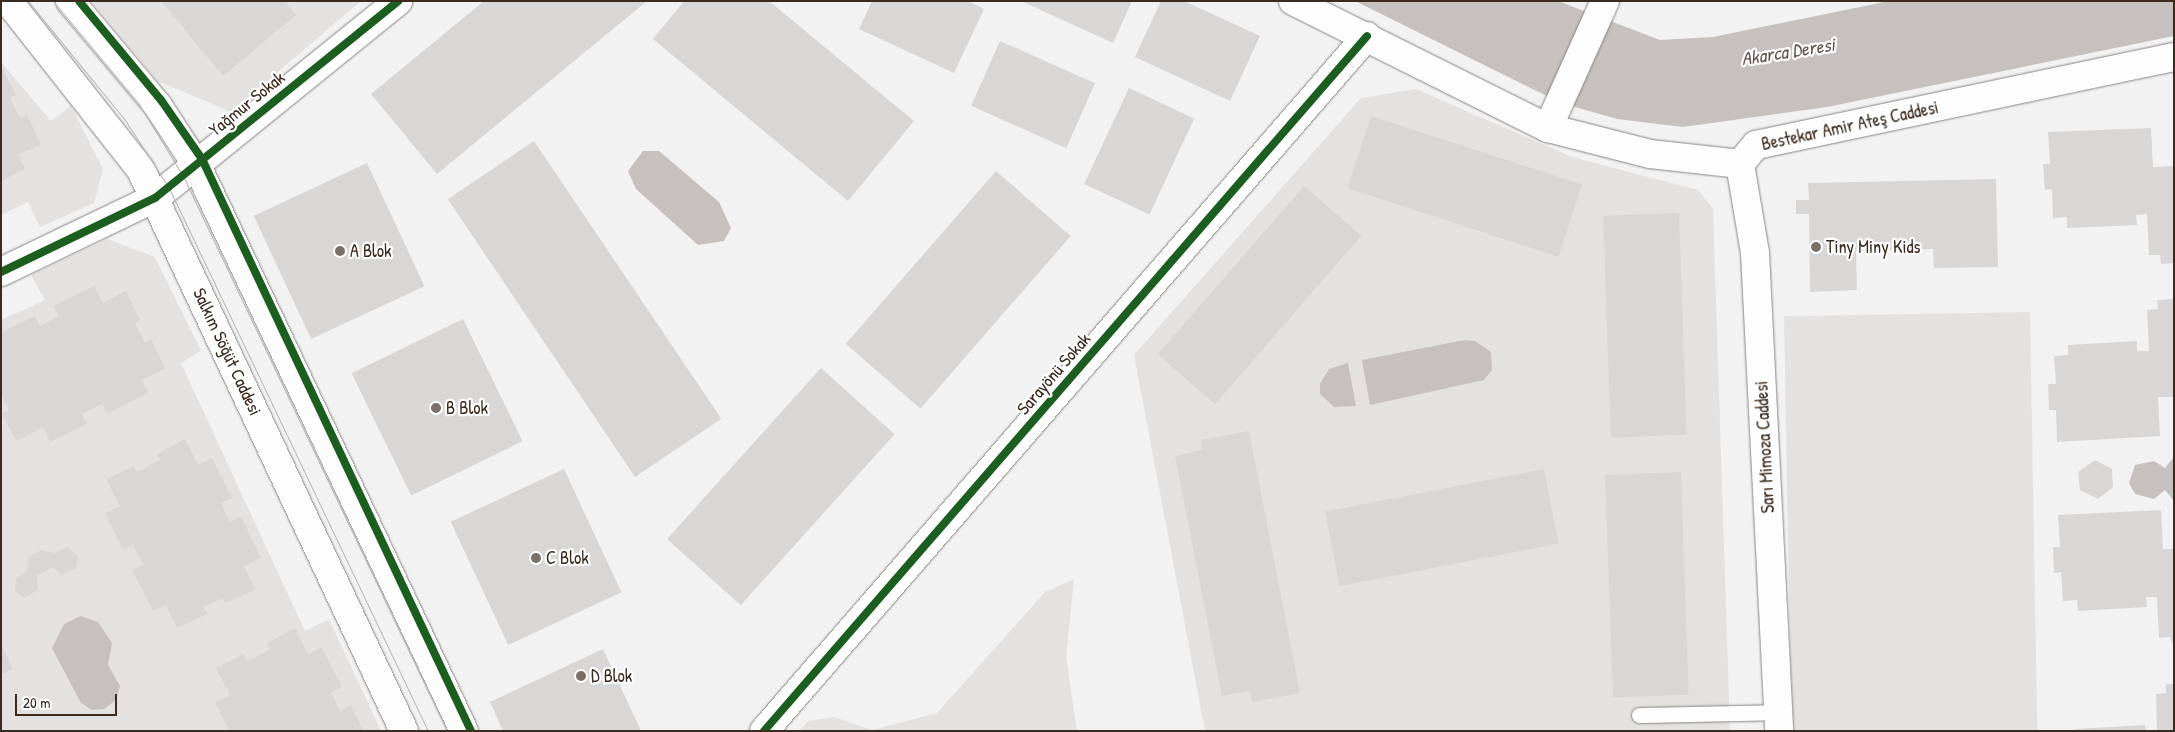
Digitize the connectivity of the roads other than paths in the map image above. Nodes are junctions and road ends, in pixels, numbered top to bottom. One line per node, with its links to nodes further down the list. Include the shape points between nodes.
1 (8, 1): 11 (main road, Salkım Söğüt Caddesi, via 114,130)
2 (70, 1): 9 (main road, via 158,106)
3 (398, 1): 9 (main road, Yağmur Sokak)
4 (1293, 1): 6 (main road, Bestekar Amir Ateş Caddesi)
5 (1601, 10): 8 (main road)
6 (1367, 36): 8 (main road, Bestekar Amir Ateş Caddesi); 17 (main road, Sarayönü Sokak)
7 (2174, 57): 10 (main road, Bestekar Amir Ateş Caddesi, via 1756,145)
8 (1548, 128): 10 (main road, Bestekar Amir Ateş Caddesi, via 1650,154)
9 (196, 164): 11 (main road, Yağmur Sokak); 16 (main road)
10 (1740, 164): 14 (main road, Sarı Mimoza Caddesi, via 1755,253)
11 (155, 198): 12 (main road, Yağmur Sokak); 15 (main road, Salkım Söğüt Caddesi)
12 (1, 272)
13 (1639, 715): 14 (lane)
14 (1778, 721)
15 (404, 731)
16 (464, 731)
17 (764, 731)

